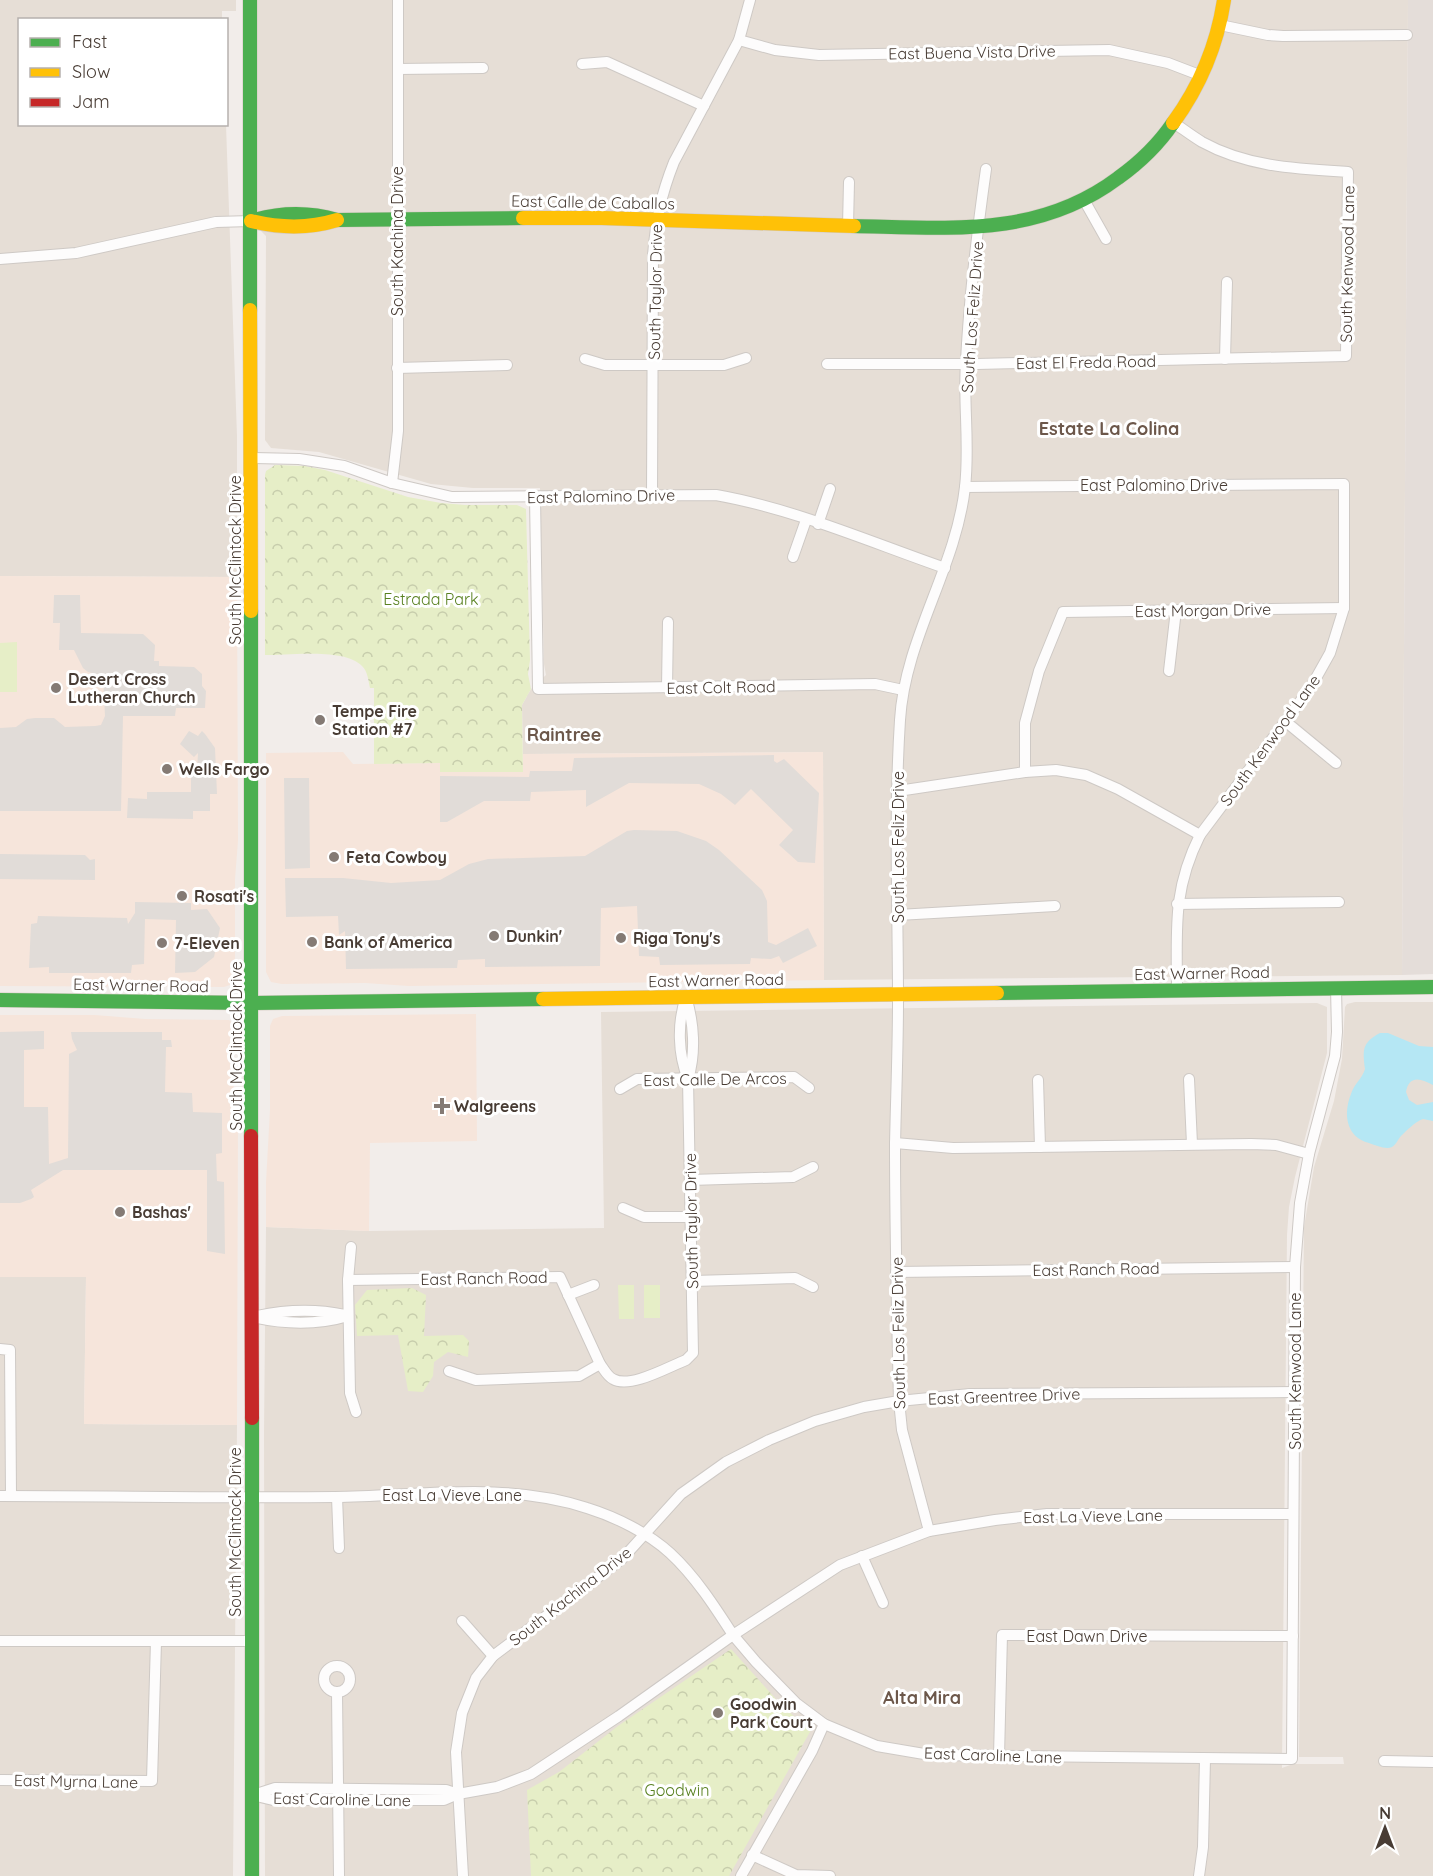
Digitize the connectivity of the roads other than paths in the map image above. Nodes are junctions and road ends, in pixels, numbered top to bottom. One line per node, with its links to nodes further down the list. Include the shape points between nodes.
1 (250, 0): 19 (main road, South McClintock Drive)
2 (398, 0): 10 (street, South Kachina Drive)
3 (750, 0): 7 (street, South Taylor Drive)
4 (1224, 0): 5 (main road, East Calle de Caballos)
5 (1220, 25): 6 (street, via 1283,36); 11 (main road, East Calle de Caballos)
6 (1407, 35)
7 (739, 40): 11 (street, East Buena Vista Drive, via 775,50 819,55 1109,50 1168,63); 12 (street, South Taylor Drive)
8 (582, 64): 12 (street, via 607,62)
9 (483, 68): 10 (street)
10 (398, 69): 17 (street, South Kachina Drive)
11 (1202, 76): 13 (main road, East Calle de Caballos)
12 (704, 106): 18 (street, South Taylor Drive, via 674,162)
13 (1174, 123): 16 (main road, East Calle de Caballos, via 1129,172); 25 (street, South Kenwood Lane, via 1202,142 1240,158 1287,169 1348,172)
14 (986, 169): 21 (street, South Los Feliz Drive)
15 (849, 182): 20 (street)
16 (1084, 200): 21 (main road, East Calle de Caballos, via 1035,219); 22 (street)
17 (398, 219): 18 (main road, East Calle de Caballos); 19 (main road, East Calle de Caballos, via 337,220 317,213 273,214); 33 (street, South Kachina Drive)
18 (656, 219): 20 (main road, East Calle de Caballos); 32 (street, South Taylor Drive)
19 (251, 221): 23 (street, via 216,222 76,254); 34 (main road, South McClintock Drive)
20 (848, 226): 21 (main road, East Calle de Caballos)
21 (978, 227): 30 (street, South Los Feliz Drive)
22 (1106, 239)
23 (0, 259)
24 (1227, 282): 28 (street)
25 (1346, 356): 28 (street, East El Freda Road)
26 (746, 358): 32 (street, via 724,365)
27 (585, 359): 32 (street, via 605,365)
28 (1225, 359): 30 (street, East El Freda Road)
29 (827, 364): 30 (street, East El Freda Road)
30 (965, 364): 37 (street, South Los Feliz Drive)
31 (507, 365): 33 (street)
32 (653, 365): 39 (street, South Taylor Drive)
33 (397, 368): 35 (street, South Kachina Drive, via 398,431)
34 (251, 458): 35 (street, East Palomino Drive, via 299,459 344,466); 66 (main road, South McClintock Drive)
35 (392, 483): 40 (street, East Palomino Drive, via 452,497)
36 (1344, 484): 37 (street, East Palomino Drive); 45 (street, South Kenwood Lane)
37 (965, 487): 44 (street, South Los Feliz Drive)
38 (830, 489): 42 (street)
39 (652, 496): 40 (street, East Palomino Drive); 41 (street, East Palomino Drive, via 716,495)
40 (535, 497): 49 (street, East Colt Road, via 538,689)
41 (806, 520): 42 (street, East Palomino Drive); 43 (street)
42 (818, 524): 44 (street, East Palomino Drive)
43 (793, 557)
44 (945, 568): 50 (street, South Los Feliz Drive)
45 (1344, 608): 46 (street, East Morgan Drive); 51 (street, South Kenwood Lane, via 1330,653)
46 (1176, 610): 48 (street); 53 (street, East Morgan Drive, via 1063,612 1039,671 1025,723)
47 (668, 622): 49 (street)
48 (1169, 671)
49 (667, 688): 50 (street, East Colt Road, via 875,684)
50 (903, 690): 54 (street, South Los Feliz Drive)
51 (1285, 722): 52 (street); 55 (street, South Kenwood Lane)
52 (1336, 763)
53 (1025, 772): 54 (street); 55 (street, via 1056,770 1086,775)
54 (898, 791): 59 (street, South Los Feliz Drive)
55 (1200, 835): 57 (street, South Kenwood Lane, via 1189,856)
56 (1339, 902): 57 (street)
57 (1177, 904): 62 (street, South Kenwood Lane)
58 (1055, 906): 59 (street)
59 (898, 915): 63 (street, South Los Feliz Drive)
60 (1433, 987): 61 (main road, East Warner Road)
61 (1336, 988): 62 (main road, East Warner Road); 75 (street, South Kenwood Lane, via 1335,1056)
62 (1177, 990): 63 (main road, East Warner Road)
63 (898, 994): 64 (main road, East Warner Road); 72 (street, South Los Feliz Drive)
64 (686, 997): 66 (main road, East Warner Road); 67 (street, South Taylor Drive, via 692,1017 693,1051)
65 (0, 1000): 66 (main road, East Warner Road)
66 (252, 1003): 89 (main road, South McClintock Drive)
67 (688, 1079): 70 (street, East Calle De Arcos, via 794,1077); 71 (street, East Calle De Arcos, via 637,1079); 77 (street, South Taylor Drive)
68 (1189, 1079): 73 (street)
69 (1038, 1080): 74 (street)
70 (809, 1088)
71 (620, 1089)
72 (895, 1143): 74 (street, via 953,1148); 82 (street, South Los Feliz Drive)
73 (1192, 1144): 74 (street); 75 (street, via 1276,1145)
74 (1040, 1147)
75 (1309, 1154): 81 (street, South Kenwood Lane)
76 (813, 1167): 77 (street, via 793,1177)
77 (690, 1180): 79 (street, South Taylor Drive)
78 (623, 1208): 79 (street, via 644,1217)
79 (690, 1217): 84 (street, South Taylor Drive)
80 (351, 1248): 83 (street)
81 (1295, 1267): 82 (street, East Ranch Road); 93 (street, South Kenwood Lane)
82 (897, 1272): 94 (street, South Los Feliz Drive)
83 (348, 1280): 87 (street, East Ranch Road, via 560,1276); 88 (street)
84 (693, 1281): 86 (street, via 795,1278); 91 (street, South Taylor Drive, via 693,1353 687,1360 628,1383 614,1380)
85 (594, 1285): 87 (street)
86 (813, 1287)
87 (568, 1294): 91 (street, East Ranch Road)
88 (348, 1316): 89 (street, via 327,1311 273,1312); 95 (street, via 350,1393)
89 (252, 1317): 97 (main road, South McClintock Drive)
90 (5, 1350): 96 (street)
91 (600, 1364): 92 (street, via 579,1376 477,1380)
92 (449, 1371)
93 (1295, 1392): 94 (street, East Greentree Drive, via 970,1394); 99 (street, South Kenwood Lane)
94 (899, 1401): 100 (street, South Los Feliz Drive, via 902,1430); 101 (street, East Greentree Drive, via 815,1421 726,1462 681,1494)
95 (356, 1412)
96 (5, 1496): 97 (street, East La Vieve Lane)
97 (252, 1497): 98 (street, East La Vieve Lane); 110 (main road, South McClintock Drive)
98 (338, 1497): 101 (street, East La Vieve Lane, via 505,1492 542,1496 587,1508); 102 (street)
99 (1293, 1514): 100 (street, East La Vieve Lane, via 1047,1514); 107 (street, South Kenwood Lane)
100 (929, 1531): 103 (street, East La Vieve Lane)
101 (644, 1534): 106 (street, East La Vieve Lane, via 670,1553 689,1574); 111 (street, South Kachina Drive, via 622,1559)
102 (339, 1548)
103 (862, 1556): 104 (street); 106 (street, East La Vieve Lane, via 840,1565)
104 (883, 1603)
105 (462, 1621): 111 (street, South Kachina Drive)
106 (733, 1635): 113 (street, East Caroline Lane, via 796,1703); 121 (street, East Caroline Lane, via 531,1774 498,1787)
107 (1293, 1636): 114 (street, East Dawn Drive, via 1002,1635); 116 (street, South Kenwood Lane)
108 (0, 1641): 109 (street)
109 (156, 1641): 110 (street); 119 (street, East Myrna Lane, via 152,1781)
110 (251, 1641): 122 (main road, South McClintock Drive)
111 (493, 1656): 121 (street, South Kachina Drive, via 476,1678 462,1713 456,1752)
112 (337, 1692): 120 (street)
113 (824, 1724): 114 (street, East Caroline Lane, via 877,1746 930,1755); 123 (street)
114 (999, 1756): 115 (street, East Caroline Lane)
115 (1205, 1759): 116 (street, East Caroline Lane); 129 (street)
116 (1292, 1759)
117 (1384, 1761): 118 (street)
118 (1433, 1762)
119 (0, 1780)
120 (338, 1794): 121 (street, East Caroline Lane, via 444,1800); 122 (street, East Caroline Lane, via 273,1800); 125 (street)
121 (458, 1794): 126 (street, South Kachina Drive)
122 (252, 1795): 124 (main road, South McClintock Drive)
123 (752, 1855): 127 (street); 128 (street, via 796,1875)
124 (252, 1876)
125 (339, 1876)
126 (464, 1876)
127 (741, 1876)
128 (830, 1876)
129 (1199, 1876)

